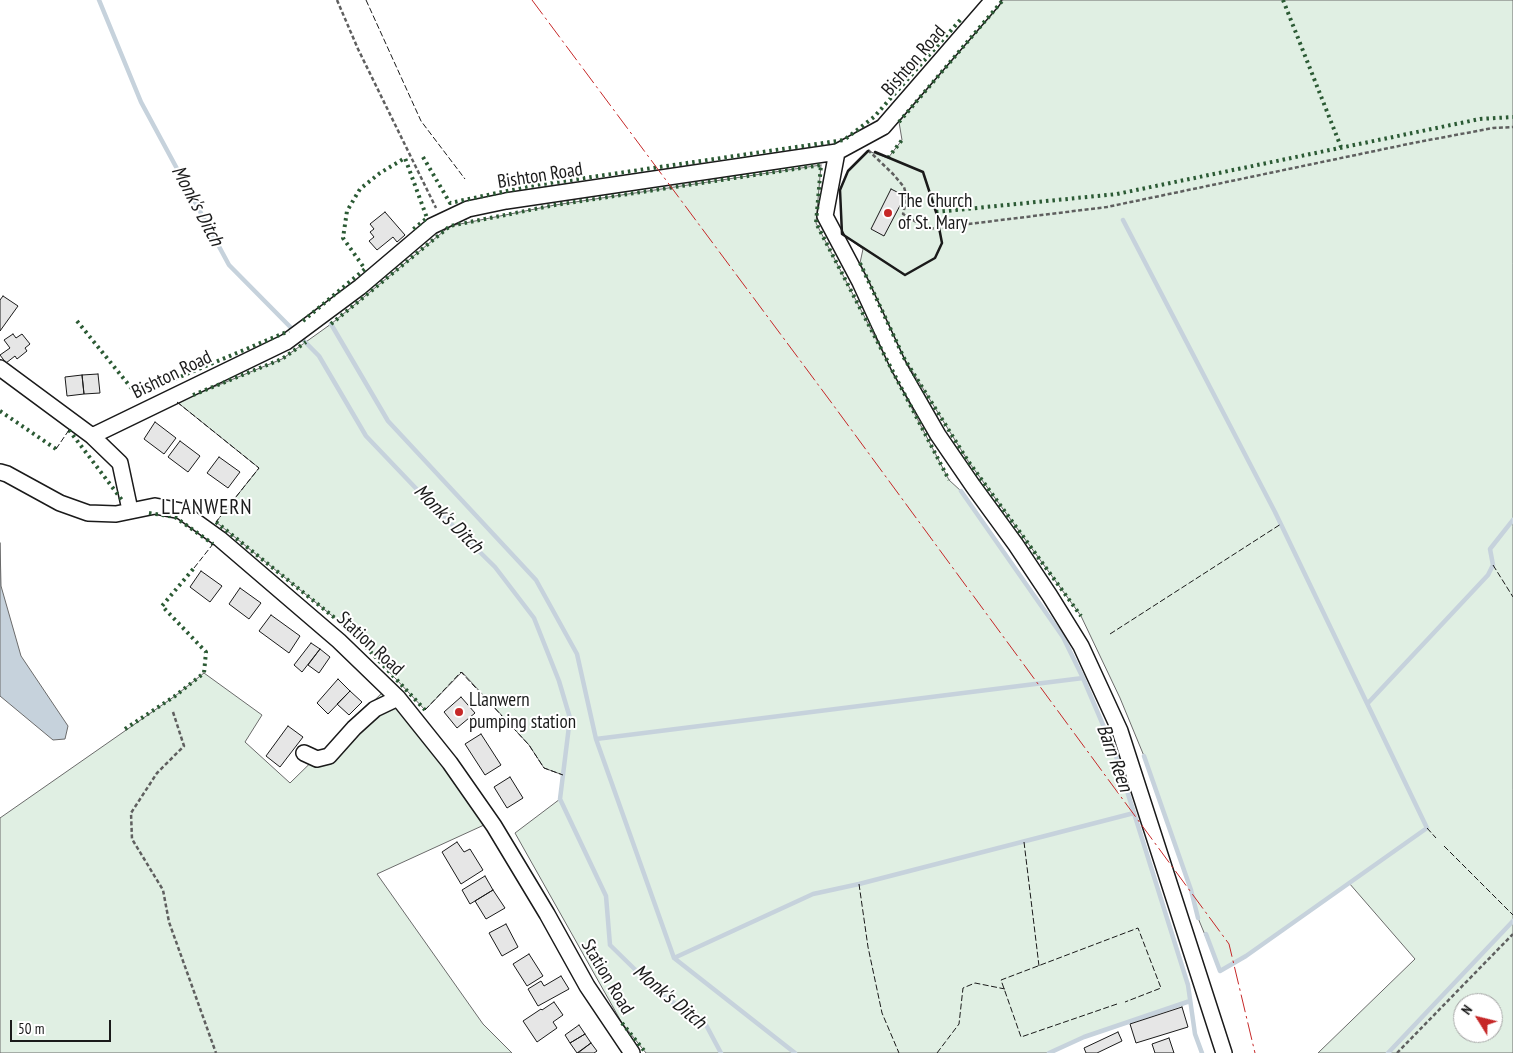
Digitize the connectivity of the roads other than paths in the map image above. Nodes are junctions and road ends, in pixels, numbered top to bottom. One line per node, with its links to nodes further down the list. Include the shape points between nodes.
1 (993, 0): 2 (street, Bishton Road, via 883,127)
2 (837, 152): 4 (street, Bishton Road, via 468,209 432,226 360,287 286,342); 10 (street, via 825,216 899,367 938,435 1016,545 1081,646 1120,731)
3 (0, 368): 4 (street)
4 (92, 436): 6 (street, via 120,463)
5 (0, 472): 6 (street, Station Road, via 88,514 116,514)
6 (130, 510): 7 (street, Station Road, via 155,506 181,511 220,539 339,641)
7 (398, 698): 8 (street, via 375,709 329,756 317,759); 9 (street, Station Road, via 450,763 494,826 587,986)
8 (304, 753)
9 (632, 1053)
10 (1224, 1053)

